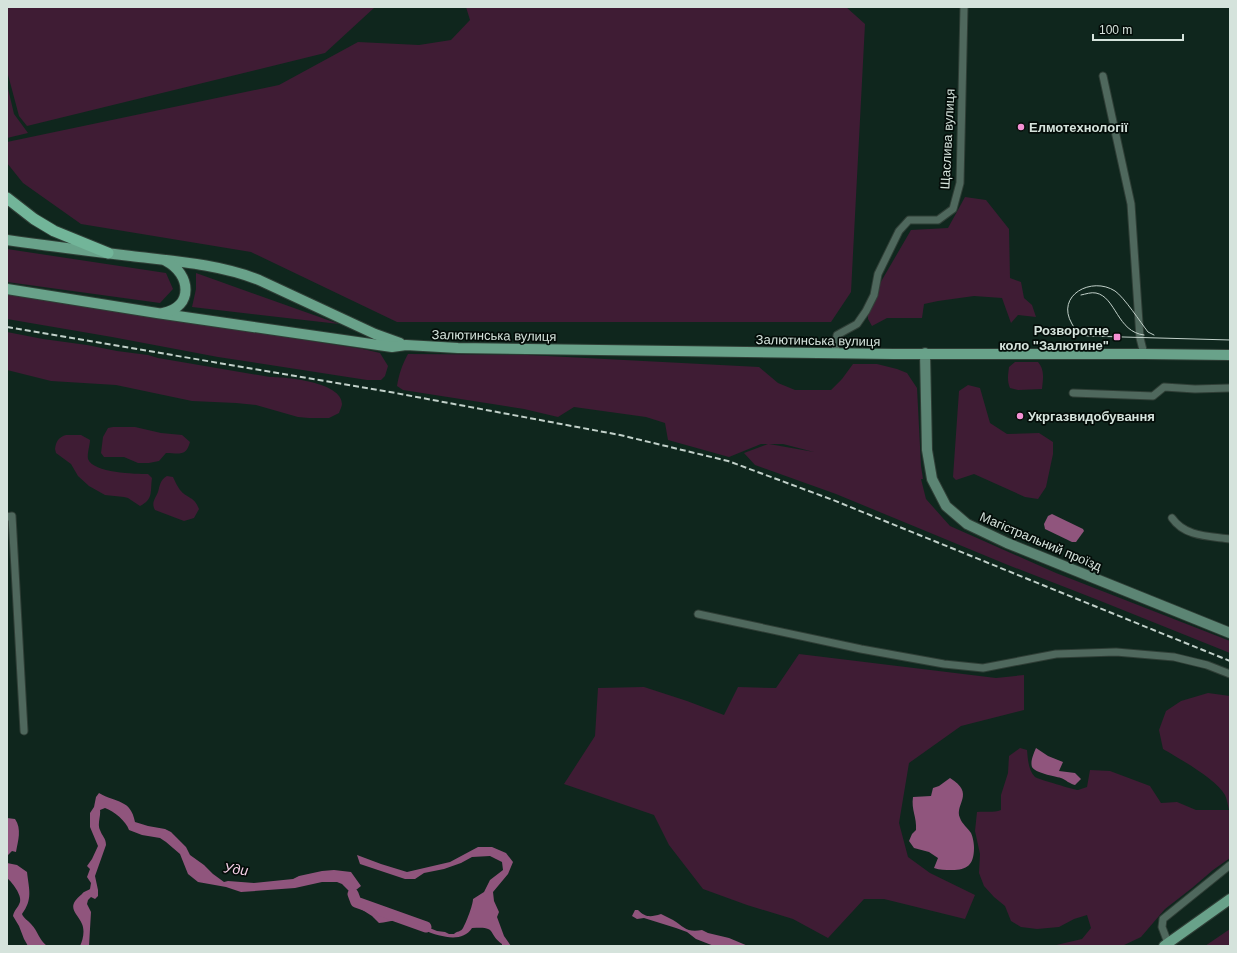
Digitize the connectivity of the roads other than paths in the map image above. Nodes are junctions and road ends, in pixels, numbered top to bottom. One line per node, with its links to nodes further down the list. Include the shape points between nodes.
1 (964, 7): 10 (street, Щаслива вулиця, via 960,183 953,209 938,220 909,220 902,228 878,274 874,295 869,305 857,324 837,335)
2 (1103, 76): 12 (street, via 1131,204 1140,338)
3 (7, 198): 5 (highway, via 54,231)
4 (7, 240): 5 (main road)
5 (108, 253): 6 (main road)
6 (162, 260): 8 (main road, via 175,267 181,274 185,293 180,304 173,310); 9 (main road, via 228,270 249,276 375,334)
7 (7, 289): 8 (main road)
8 (157, 313): 9 (main road, via 392,346)
9 (406, 345): 10 (main road, Залютинська вулиця)
10 (835, 353): 11 (main road, Залютинська вулиця)
11 (925, 353): 12 (main road, Залютинська вулиця); 20 (main road, Магістральний проїзд, via 927,450 932,479 946,506 967,524 1007,543)
12 (1144, 354): 13 (main road, Залютинська вулиця)
13 (1230, 355)
14 (1230, 388): 15 (street, via 1164,387 1152,396)
15 (1073, 393)
16 (7, 517): 22 (street, via 12,516)
17 (1172, 518): 18 (street, via 1177,525 1191,533)
18 (1230, 539)
19 (698, 614): 21 (street, via 944,664 983,668 1056,654 1116,652 1174,657)
20 (1230, 634)
21 (1230, 674)
22 (24, 731)
23 (1230, 865): 25 (street, via 1164,919 1162,927)
24 (1230, 899): 25 (main road)
25 (1166, 945)

